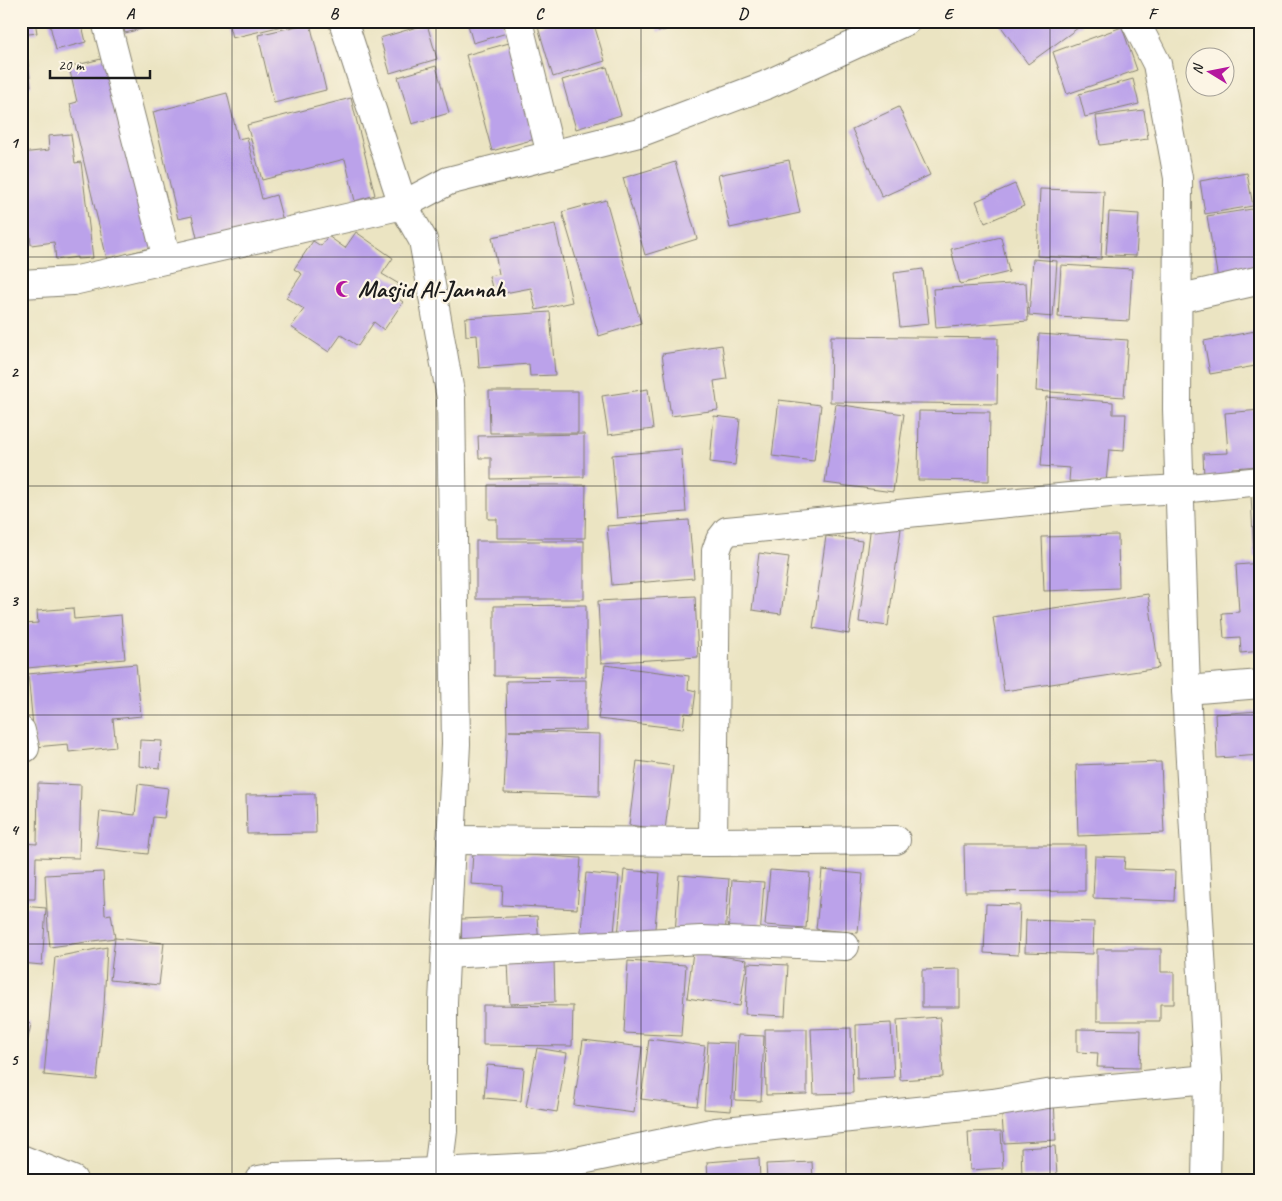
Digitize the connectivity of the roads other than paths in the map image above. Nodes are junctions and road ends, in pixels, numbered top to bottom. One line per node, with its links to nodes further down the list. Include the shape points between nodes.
1 (106, 21): 8 (street)
2 (343, 21): 7 (street)
3 (518, 21): 6 (street)
4 (906, 21): 6 (street, via 766,85 639,133)
5 (1135, 21): 11 (street, via 1157,64 1178,178)
6 (551, 156): 7 (street, via 448,182)
7 (403, 205): 8 (street); 16 (street, via 423,240 450,398 456,744)
8 (167, 259): 10 (street, via 73,281)
9 (1261, 280): 11 (street)
10 (21, 284)
11 (1177, 299): 13 (street)
12 (1261, 481): 13 (street)
13 (1180, 489): 15 (street); 18 (street, via 727,531 716,552)
14 (1261, 684): 15 (street)
15 (1186, 690): 21 (street)
16 (451, 840): 18 (street); 20 (street)
17 (896, 840): 18 (street)
18 (713, 842)
19 (845, 946): 20 (street, via 701,940)
20 (446, 954): 23 (street, via 443,1131)
21 (1208, 1079): 24 (street, via 716,1132); 27 (street)
22 (21, 1159): 25 (street)
23 (438, 1172): 24 (street); 26 (street)
24 (552, 1173)
25 (73, 1180)
26 (259, 1180)
27 (1206, 1180)

